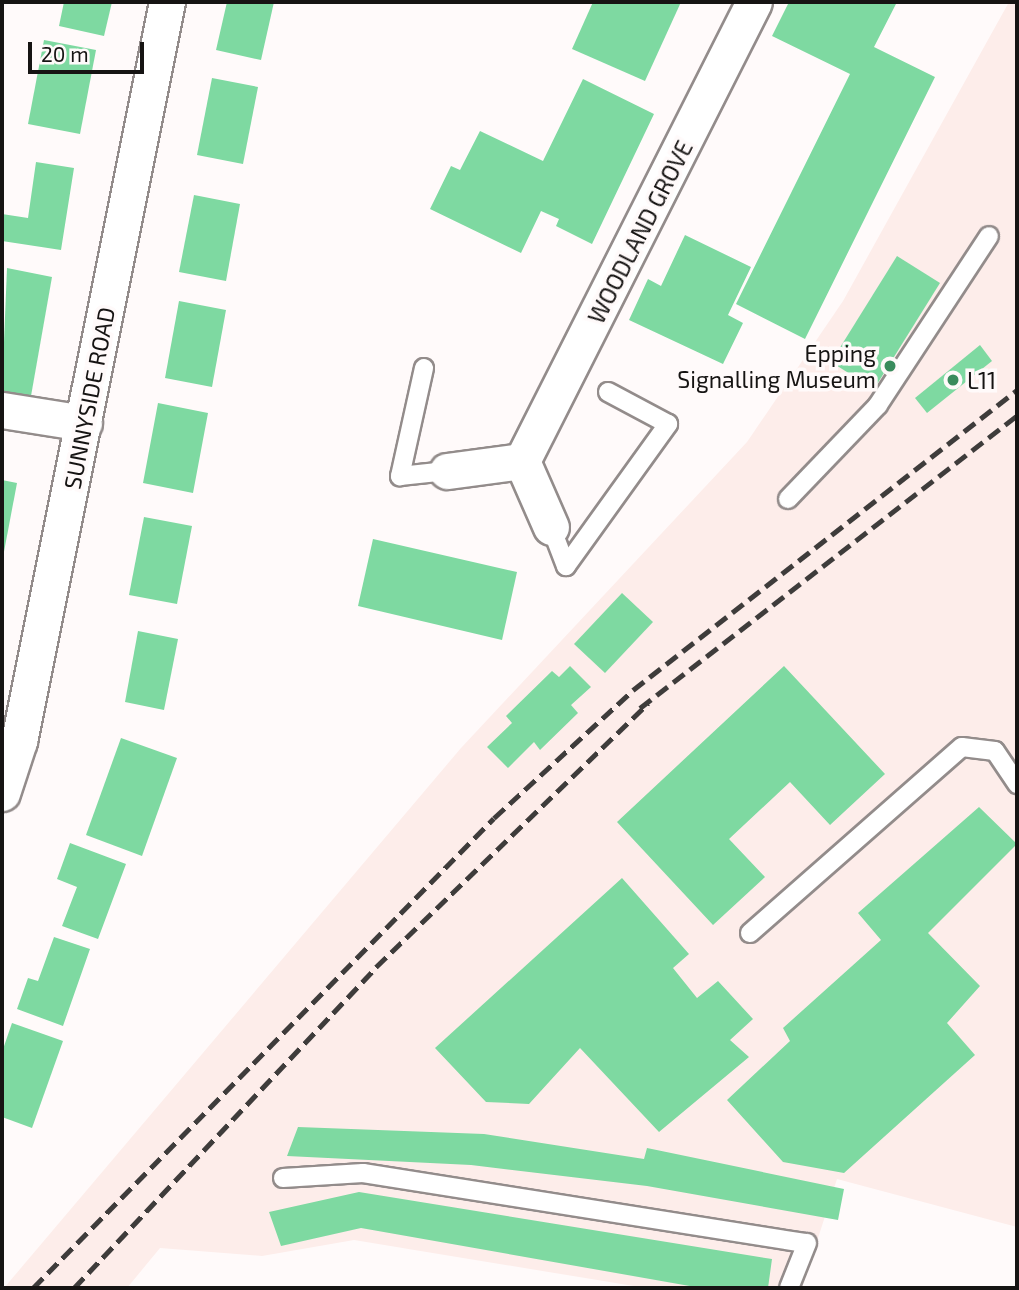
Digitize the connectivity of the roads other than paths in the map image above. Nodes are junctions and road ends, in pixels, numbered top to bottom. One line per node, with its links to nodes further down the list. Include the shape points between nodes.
1 (167, 2): 7 (street, SUNNYSIDE ROAD)
2 (754, 2): 8 (street, WOODLAND GROVE)
3 (989, 236): 10 (lane, via 878,405)
4 (424, 368): 9 (lane, via 400,476)
5 (608, 392): 11 (lane, via 668,424 566,566)
6 (2, 410): 7 (street)
7 (84, 424): 13 (street, SUNNYSIDE ROAD, via 19,741)
8 (522, 461): 9 (street); 11 (street)
9 (447, 471)
10 (788, 499)
11 (551, 527)
12 (1017, 784): 14 (lane, via 995,751 962,747)
13 (2, 793)
14 (750, 933)
15 (283, 1178): 16 (lane, via 363,1173 807,1243)
16 (789, 1288)

